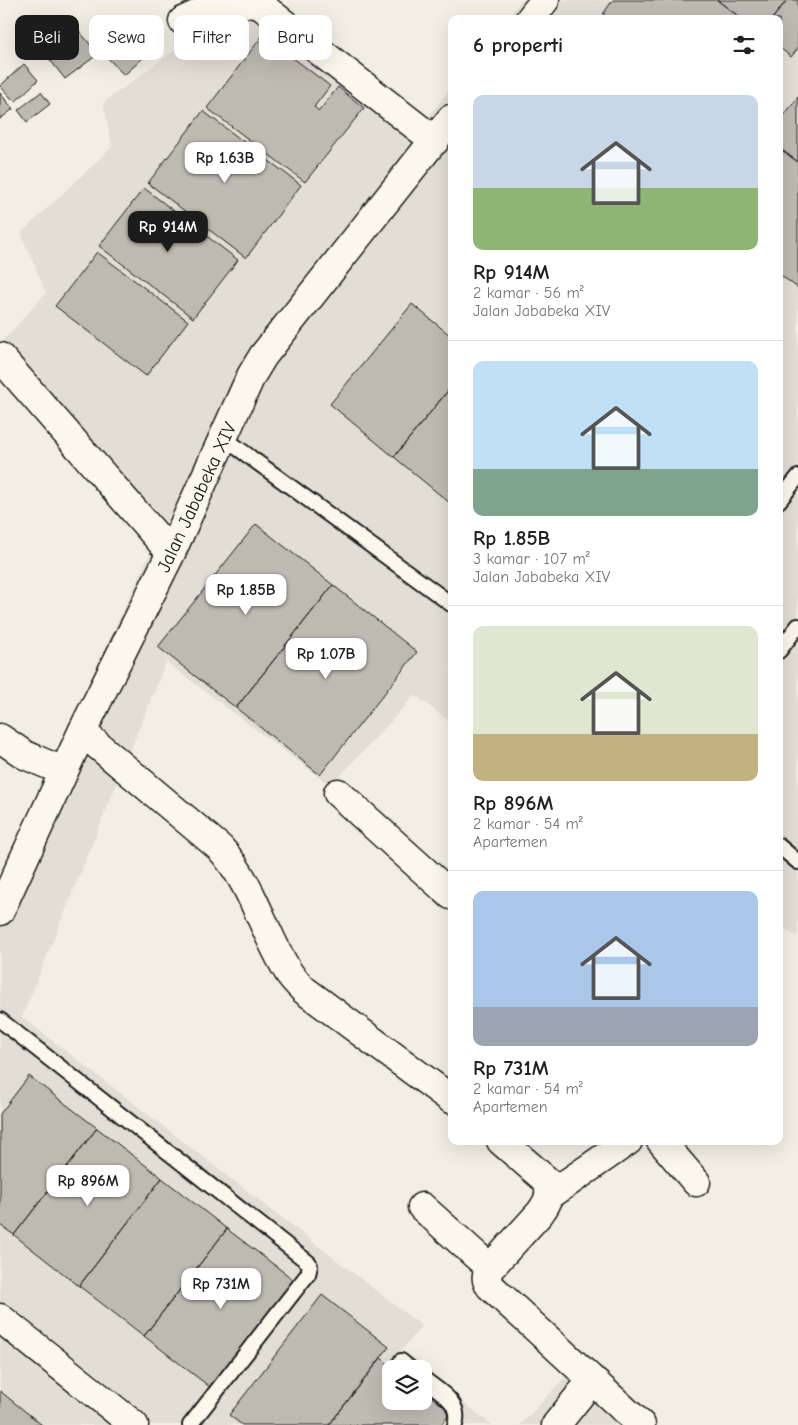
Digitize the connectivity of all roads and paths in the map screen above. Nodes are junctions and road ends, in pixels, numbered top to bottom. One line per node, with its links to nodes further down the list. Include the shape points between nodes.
1 (545, 0): 3 (street)
2 (196, 15): 5 (street, via 228,0 260,5)
3 (533, 15)
4 (448, 123): 5 (street, Jalan Jababeka XIV)
5 (434, 141): 7 (street, Jalan Jababeka XIV, via 263,356)
6 (0, 357): 10 (street)
7 (224, 438): 10 (street, Jalan Jababeka XIV); 11 (lane)
8 (798, 477): 9 (lane)
9 (783, 497)
10 (171, 553): 14 (street, Jalan Jababeka XIV)
11 (448, 602)
12 (798, 626): 13 (lane)
13 (783, 646)
14 (82, 732): 16 (street, Jalan Jababeka XIV); 23 (street, via 232,861 290,973 304,990)
15 (0, 738): 16 (street, via 25,755)
16 (63, 771): 21 (street, Jalan Jababeka XIV)
17 (338, 792): 20 (street)
18 (783, 849): 19 (lane)
19 (798, 862)
20 (448, 892)
21 (0, 910)
22 (0, 1020): 35 (lane, via 309,1263 308,1274)
23 (448, 1097)
24 (506, 1145): 28 (street, via 546,1180)
25 (622, 1145): 28 (street)
26 (664, 1145): 27 (street)
27 (696, 1182)
28 (550, 1195): 30 (street, via 540,1213)
29 (422, 1207): 30 (street)
30 (490, 1268): 32 (street, via 486,1275 490,1286)
31 (0, 1318): 34 (street)
32 (592, 1380): 37 (street); 38 (street)
33 (432, 1385): 36 (lane, via 454,1403 458,1416)
34 (134, 1425)
35 (190, 1425)
36 (455, 1425)
37 (556, 1425)
38 (641, 1425)

